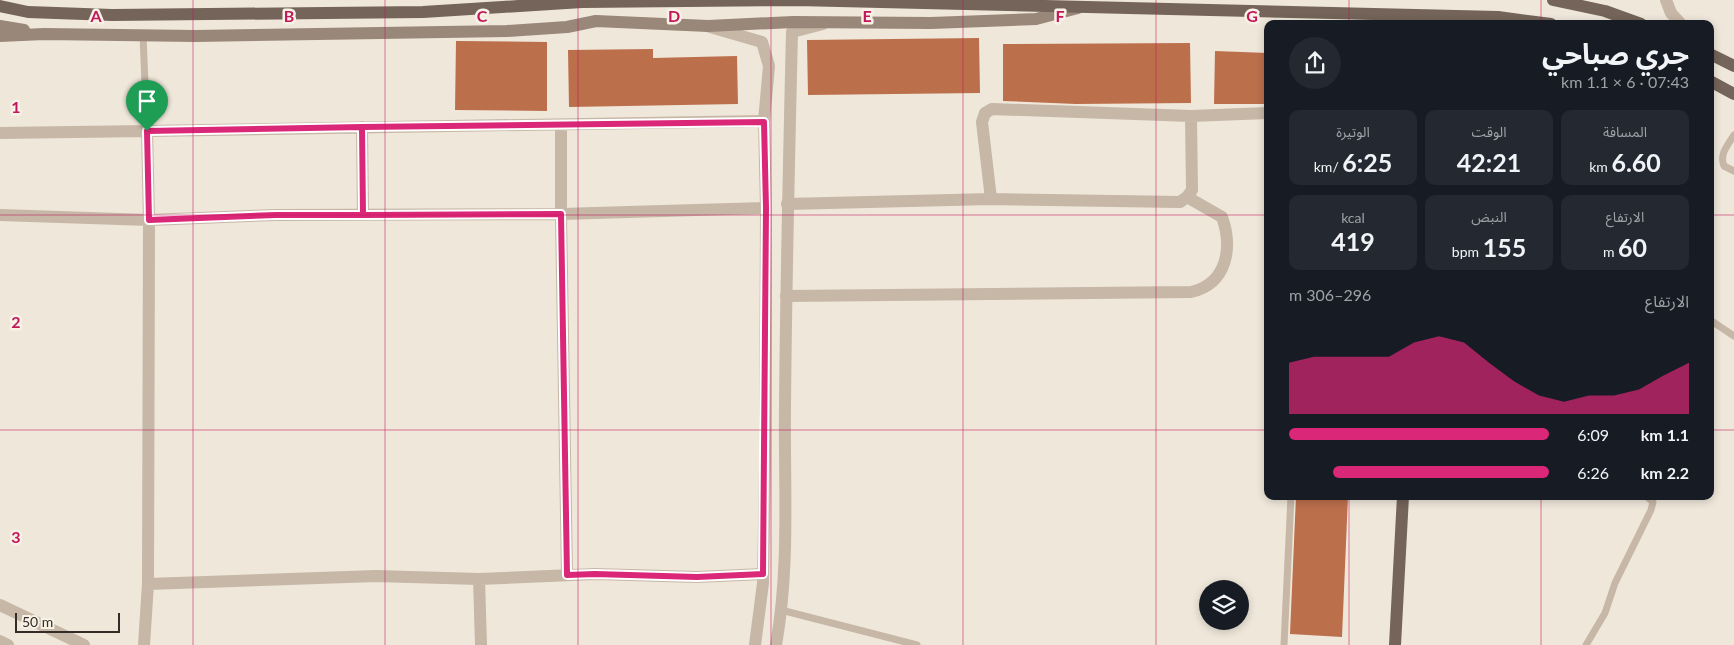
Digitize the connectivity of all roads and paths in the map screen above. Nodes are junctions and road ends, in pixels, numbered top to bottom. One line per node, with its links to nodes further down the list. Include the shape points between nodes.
1 (1554, 0): 9 (main road)
2 (1666, 0): 10 (street)
3 (0, 6): 4 (main road, via 28,12 112,15 423,12 582,2 797,0)
4 (1082, 7): 5 (main road); 11 (main road, via 1036,19)
5 (1384, 15): 6 (main road); 7 (main road)
6 (1395, 20)
7 (1466, 20): 8 (main road, via 1498,17)
8 (1515, 20)
9 (1630, 20)
10 (1677, 20)
11 (830, 22): 13 (main road); 32 (street, via 792,32)
12 (0, 26): 14 (main road)
13 (708, 26): 15 (main road, via 596,21 568,27 506,32); 23 (street, via 762,42 769,66)
14 (44, 34): 15 (main road); 16 (main road)
15 (143, 35): 26 (lane)
16 (0, 36)
17 (1714, 56): 18 (main road)
18 (1734, 66)
19 (1714, 83): 20 (main road)
20 (1734, 94)
21 (1264, 113): 22 (street)
22 (1191, 116): 30 (street, via 1192,190); 31 (street, via 992,109 985,113 982,122)
23 (764, 122): 24 (street); 33 (street)
24 (561, 125): 25 (street); 35 (street)
25 (362, 127): 26 (street); 36 (street)
26 (147, 131): 27 (street); 37 (street)
27 (0, 133)
28 (1734, 135): 29 (lane, via 1721,160 1724,166)
29 (1734, 171)
30 (1187, 197): 31 (street, via 1180,202); 38 (street, via 1222,217 1227,232 1228,252 1219,276 1202,290)
31 (991, 199): 32 (street)
32 (787, 204): 38 (street)
33 (766, 208): 35 (street); 44 (street)
34 (0, 214): 37 (street)
35 (561, 214): 36 (street); 45 (street)
36 (363, 215): 37 (street)
37 (149, 220): 47 (street)
38 (786, 296): 49 (street, via 785,544)
39 (1714, 323): 40 (lane)
40 (1734, 336)
41 (1291, 500): 58 (lane)
42 (1403, 500): 59 (main road)
43 (1651, 500): 60 (lane, via 1651,510 1615,583 1605,613)
44 (763, 574): 45 (street, via 697,577); 55 (street)
45 (567, 575): 46 (street)
46 (479, 579): 47 (street, via 376,576); 54 (street)
47 (148, 584): 53 (street)
48 (0, 605): 52 (street)
49 (781, 610): 56 (street); 57 (lane)
50 (0, 641): 51 (street)
51 (8, 645)
52 (84, 645)
53 (144, 645)
54 (481, 645)
55 (755, 645)
56 (776, 645)
57 (917, 645)
58 (1284, 645)
59 (1395, 645)
60 (1586, 645)

